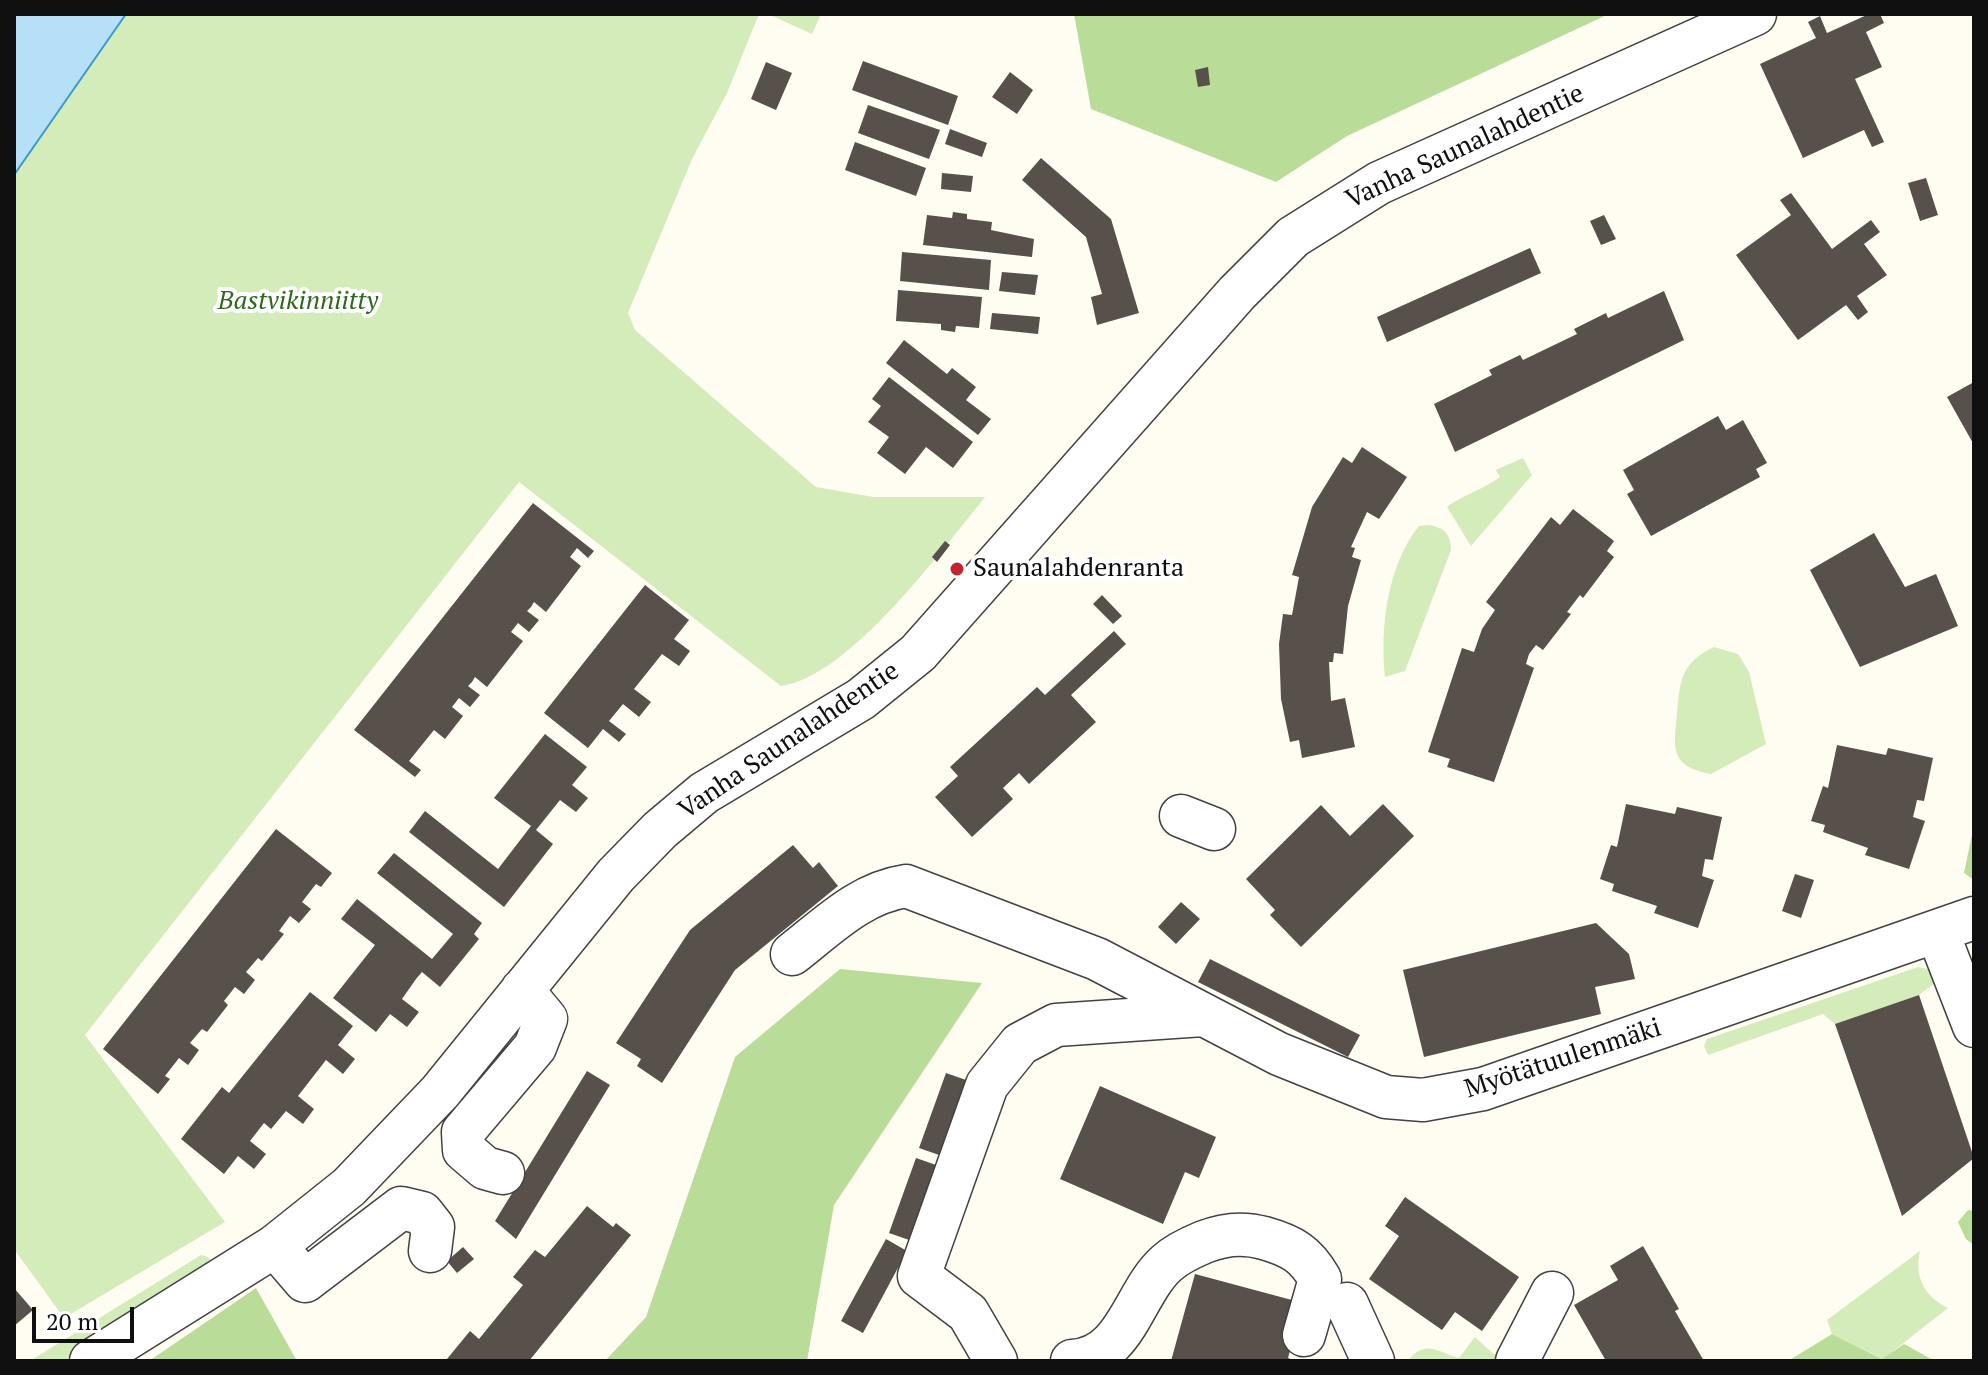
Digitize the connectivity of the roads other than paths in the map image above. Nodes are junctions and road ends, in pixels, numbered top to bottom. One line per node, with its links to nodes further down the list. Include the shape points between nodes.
1 (1755, 14): 4 (street, Vanha Saunalahdentie, via 1379,183 1293,237 1237,293 918,653 861,699 704,793 660,830)
2 (1956, 924): 5 (street, Myötätuulenmäki, via 1483,1089 1423,1100 1386,1097 1279,1054); 6 (street)
3 (792, 954): 5 (street, Myötätuulenmäki, via 850,907 882,890 906,886 1097,959)
4 (522, 990): 7 (street, via 546,1019 535,1047 463,1132 464,1150 485,1168); 8 (street, Vanha Saunalahdentie, via 384,1153)
5 (1203, 1015): 14 (street, via 1056,1025 1020,1044 987,1085 919,1276 968,1313)
6 (1974, 1026)
7 (503, 1173)
8 (275, 1246): 9 (street, via 305,1281 401,1208 422,1213 433,1227); 13 (street, Vanha Saunalahdentie)
9 (430, 1251)
10 (1552, 1293): 17 (street)
11 (1347, 1304): 16 (street)
12 (1304, 1335): 15 (street, via 1320,1279 1309,1260 1292,1246 1254,1235 1224,1234 1166,1264 1110,1346)
13 (91, 1361)
14 (996, 1361)
15 (1072, 1361)
16 (1373, 1361)
17 (1517, 1361)

